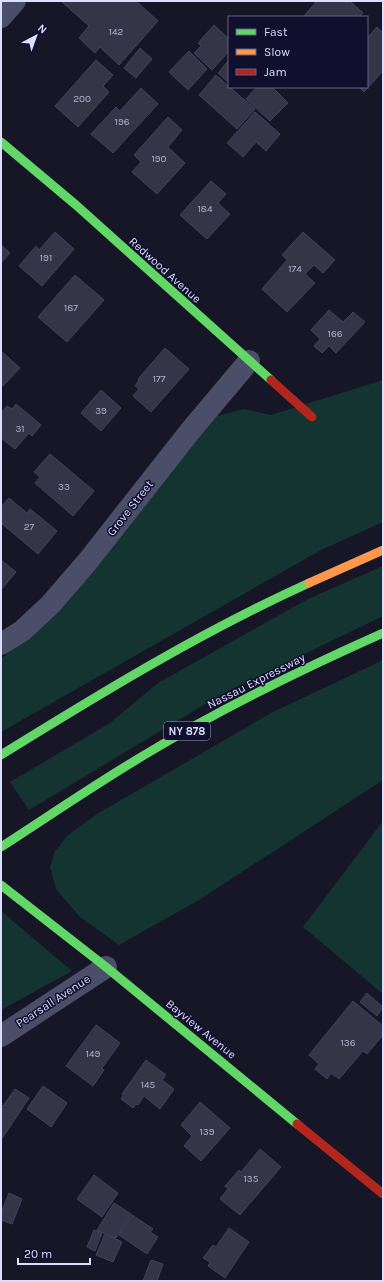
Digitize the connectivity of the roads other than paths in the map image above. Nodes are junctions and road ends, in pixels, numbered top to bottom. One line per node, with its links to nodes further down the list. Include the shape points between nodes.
1 (15, 1): 2 (street)
2 (1, 17)
3 (1, 142): 4 (main road, Redwood Avenue, via 76,205)
4 (249, 360): 5 (main road, Redwood Avenue); 8 (street, Grove Street, via 60,594 22,631)
5 (312, 417)
6 (383, 550): 9 (main road, via 297,588 178,648)
7 (383, 633): 10 (main road, Nassau Expressway / NY 878, via 291,676 186,731)
8 (1, 644)
9 (1, 755)
10 (1, 847)
11 (1, 885): 12 (main road, Bayview Avenue)
12 (106, 967): 13 (street, Pearsall Avenue); 14 (main road, Bayview Avenue)
13 (1, 1036)
14 (383, 1194)

